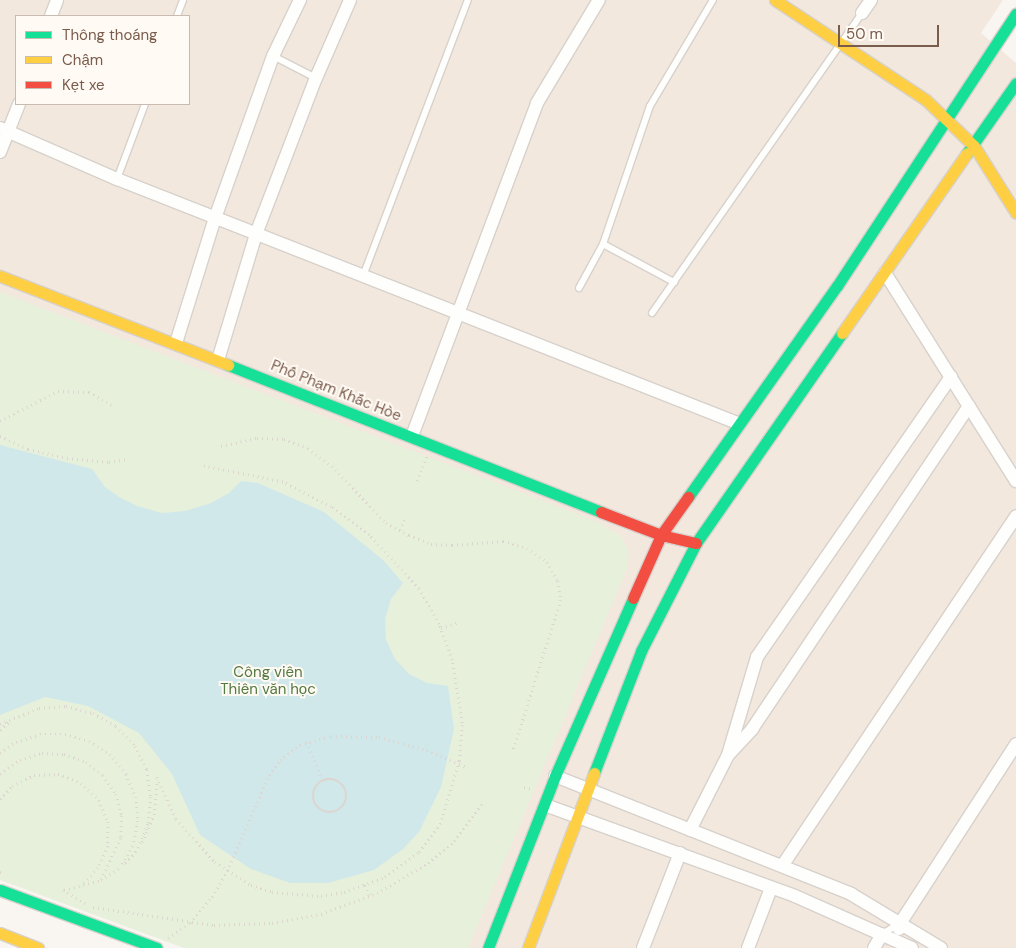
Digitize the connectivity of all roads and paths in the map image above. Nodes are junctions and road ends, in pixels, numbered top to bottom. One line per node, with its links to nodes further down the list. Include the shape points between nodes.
1 (57, 0): 12 (street)
2 (183, 0): 13 (lane)
3 (300, 0): 15 (street)
4 (350, 0): 16 (street)
5 (468, 0): 31 (lane)
6 (599, 0): 34 (street, via 536,103)
7 (713, 0): 28 (lane, via 650,106)
8 (775, 0): 14 (main road)
9 (871, 0): 10 (street)
10 (862, 13): 14 (lane)
11 (1016, 13): 20 (main road)
12 (51, 15)
13 (177, 15)
14 (842, 44): 20 (main road, via 926,100); 32 (lane)
15 (273, 56): 16 (lane); 26 (street)
16 (316, 78): 27 (street)
17 (1016, 83): 22 (main road)
18 (17, 105): 21 (street)
19 (145, 105): 24 (lane)
20 (946, 119): 22 (main road); 42 (main road, via 837,286)
21 (4, 129): 23 (street); 24 (street)
22 (974, 146): 25 (main road); 29 (main road)
23 (0, 152)
24 (117, 179): 26 (street)
25 (1016, 213)
26 (215, 218): 27 (street); 36 (street)
27 (256, 234): 31 (street); 37 (street)
28 (603, 244): 32 (lane); 33 (lane)
29 (884, 273): 38 (street); 55 (main road)
30 (0, 276): 36 (main road, Phố Phạm Khắc Hòe)
31 (362, 276): 34 (street)
32 (674, 282): 35 (lane)
33 (579, 288)
34 (458, 313): 42 (street); 44 (street)
35 (652, 314)
36 (176, 343): 37 (main road, Phố Phạm Khắc Hòe)
37 (218, 360): 44 (main road, Phố Phạm Khắc Hòe)
38 (951, 377): 39 (street); 65 (street, via 757,656)
39 (969, 406): 50 (street); 65 (street, via 752,729)
40 (115, 407): 41 (path, via 89,392 58,390)
41 (0, 421)
42 (740, 424): 54 (main road)
43 (0, 436): 47 (path, via 28,449 67,458 109,462)
44 (412, 436): 45 (main road, Phố Phạm Khắc Hòe)
45 (431, 444): 49 (path); 54 (main road, Phố Phạm Khắc Hòe)
46 (221, 446): 53 (path, via 266,438 284,439 308,448 332,466 381,517)
47 (128, 459)
48 (204, 466): 57 (path, via 283,482 351,520 419,589)
49 (417, 481)
50 (1016, 481)
51 (1016, 516): 81 (street)
52 (404, 520): 53 (path)
53 (400, 530): 63 (path, via 431,544 502,541 528,548 547,562 558,581 561,600 557,621)
54 (661, 535): 55 (main road, Phố Phạm Khắc Hòe); 69 (main road)
55 (696, 543): 73 (main road, via 641,652)
56 (459, 622): 57 (path)
57 (441, 628): 66 (path, via 458,685 462,723)
58 (14, 718): 59 (path); 60 (path); 79 (path, via 39,708 66,706 93,713 116,726 135,746 147,770 152,797 148,824)
59 (0, 724)
60 (0, 730)
61 (307, 742): 66 (path, via 340,735 379,737 420,748); 70 (path); 83 (path, via 286,755 269,775)
62 (1016, 744): 90 (street)
63 (513, 751)
64 (0, 753): 82 (path, via 16,742 40,734 65,734 89,741 110,754 126,774 136,796 138,821 133,846)
65 (728, 755): 78 (street)
66 (459, 764): 67 (path); 85 (path, via 448,805 429,841 403,865)
67 (466, 767)
68 (0, 774): 84 (path, via 20,760 42,753 64,754 86,762 103,775 116,794 122,816 121,838)
69 (555, 776): 73 (street); 76 (main road)
70 (324, 781): 70 (path, via 335,780 344,786 347,798 338,812 327,813 314,804 315,788)
71 (524, 787): 72 (path)
72 (530, 789)
73 (588, 790): 77 (main road); 78 (street)
74 (0, 799): 86 (path, via 12,786 34,775 58,774 81,783 99,800 108,822 108,846 98,868)
75 (482, 804): 89 (path, via 454,841 435,857 402,880)
76 (545, 805): 77 (street); 97 (main road)
77 (578, 817): 80 (street); 98 (main road)
78 (690, 830): 81 (street)
79 (138, 849): 82 (path); 83 (path, via 154,815 157,777 169,806 188,835)
80 (680, 853): 87 (street); 99 (street)
81 (782, 866): 90 (street, via 851,894)
82 (121, 867): 84 (path)
83 (227, 871): 85 (path, via 251,885 292,895 320,896); 91 (path, via 212,897)
84 (101, 880): 86 (path)
85 (365, 885): 89 (path)
86 (81, 887): 91 (path, via 63,890 91,907)
87 (771, 888): 93 (street, via 836,912); 100 (street)
88 (0, 890): 95 (main road)
89 (370, 896): 91 (path, via 321,914 289,921 246,925)
90 (901, 922): 93 (lane); 94 (street); 103 (street)
91 (190, 923): 95 (path)
92 (0, 933): 96 (main road)
93 (882, 934): 94 (street); 101 (street)
94 (895, 944): 102 (street)
95 (154, 947)
96 (38, 948)
97 (488, 948)
98 (528, 948)
99 (643, 948)
100 (748, 948)
101 (874, 948)
102 (912, 948)
103 (941, 948)

